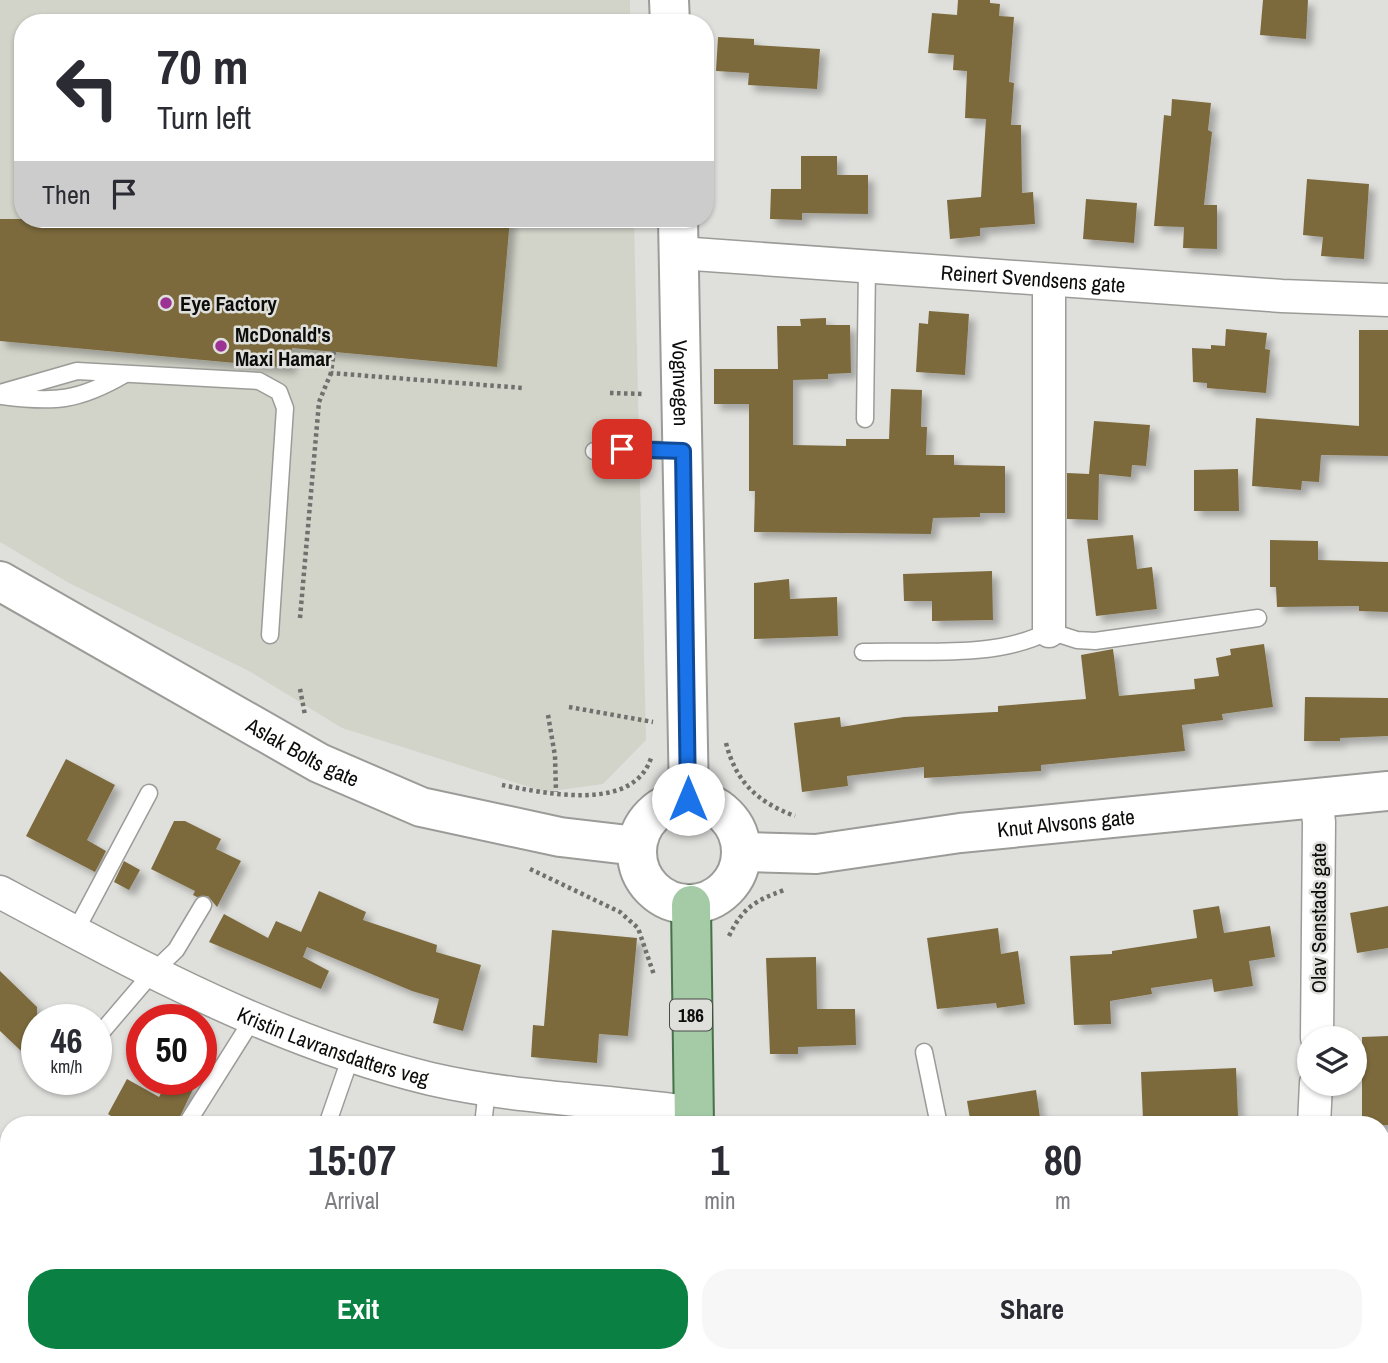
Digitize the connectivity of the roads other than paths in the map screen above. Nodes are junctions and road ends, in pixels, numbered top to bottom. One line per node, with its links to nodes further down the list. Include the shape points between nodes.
1 (678, 236): 2 (street, Reinert Svendsens gate); 9 (main road, Vognvegen)
2 (867, 266): 3 (street, Reinert Svendsens gate); 7 (lane)
3 (1049, 279): 4 (street, Reinert Svendsens gate); 12 (street)
4 (1388, 300)
5 (125, 374): 6 (lane, via 77,371); 6 (lane, via 100,388 48,402); 13 (lane, via 259,382 279,393 285,408)
6 (0, 395)
7 (865, 419)
8 (594, 451): 9 (lane)
9 (683, 451): 18 (main road, Vognvegen)
10 (0, 581): 19 (main road, Aslak Bolts gate, via 319,763 421,807 560,837)
11 (1258, 618): 12 (lane, via 1095,641)
12 (1049, 631): 14 (lane, via 1004,648)
13 (270, 635)
14 (863, 652)
15 (1388, 791): 17 (main road, Knut Alvsons gate)
16 (149, 793): 24 (lane)
17 (1316, 798): 20 (main road, Knut Alvsons gate, via 960,833 816,855); 28 (street, Olav Senstads gate)
18 (688, 799): 19 (main road, via 660,808 641,831); 20 (main road, via 705,802 732,821)
19 (637, 846): 23 (main road, via 638,864 657,894)
20 (742, 852): 23 (main road, via 740,869 727,888 707,902)
21 (0, 892): 24 (street, Kristin Lavransdatters veg)
22 (203, 905): 25 (lane, via 176,950)
23 (691, 905): 37 (main road, 186)
24 (75, 932): 25 (street, Kristin Lavransdatters veg)
25 (152, 972): 26 (street, Kristin Lavransdatters veg); 27 (lane)
26 (254, 1017): 30 (street, Kristin Lavransdatters veg); 33 (lane)
27 (112, 1020)
28 (1317, 1026)
29 (925, 1052): 38 (lane)
30 (351, 1056): 31 (street, Kristin Lavransdatters veg); 34 (lane)
31 (486, 1089): 35 (lane); 36 (street, Kristin Lavransdatters veg)
32 (1315, 1096): 39 (street)
33 (192, 1116)
34 (330, 1116)
35 (484, 1116)
36 (672, 1116)
37 (694, 1116)
38 (937, 1116)
39 (1314, 1116)

